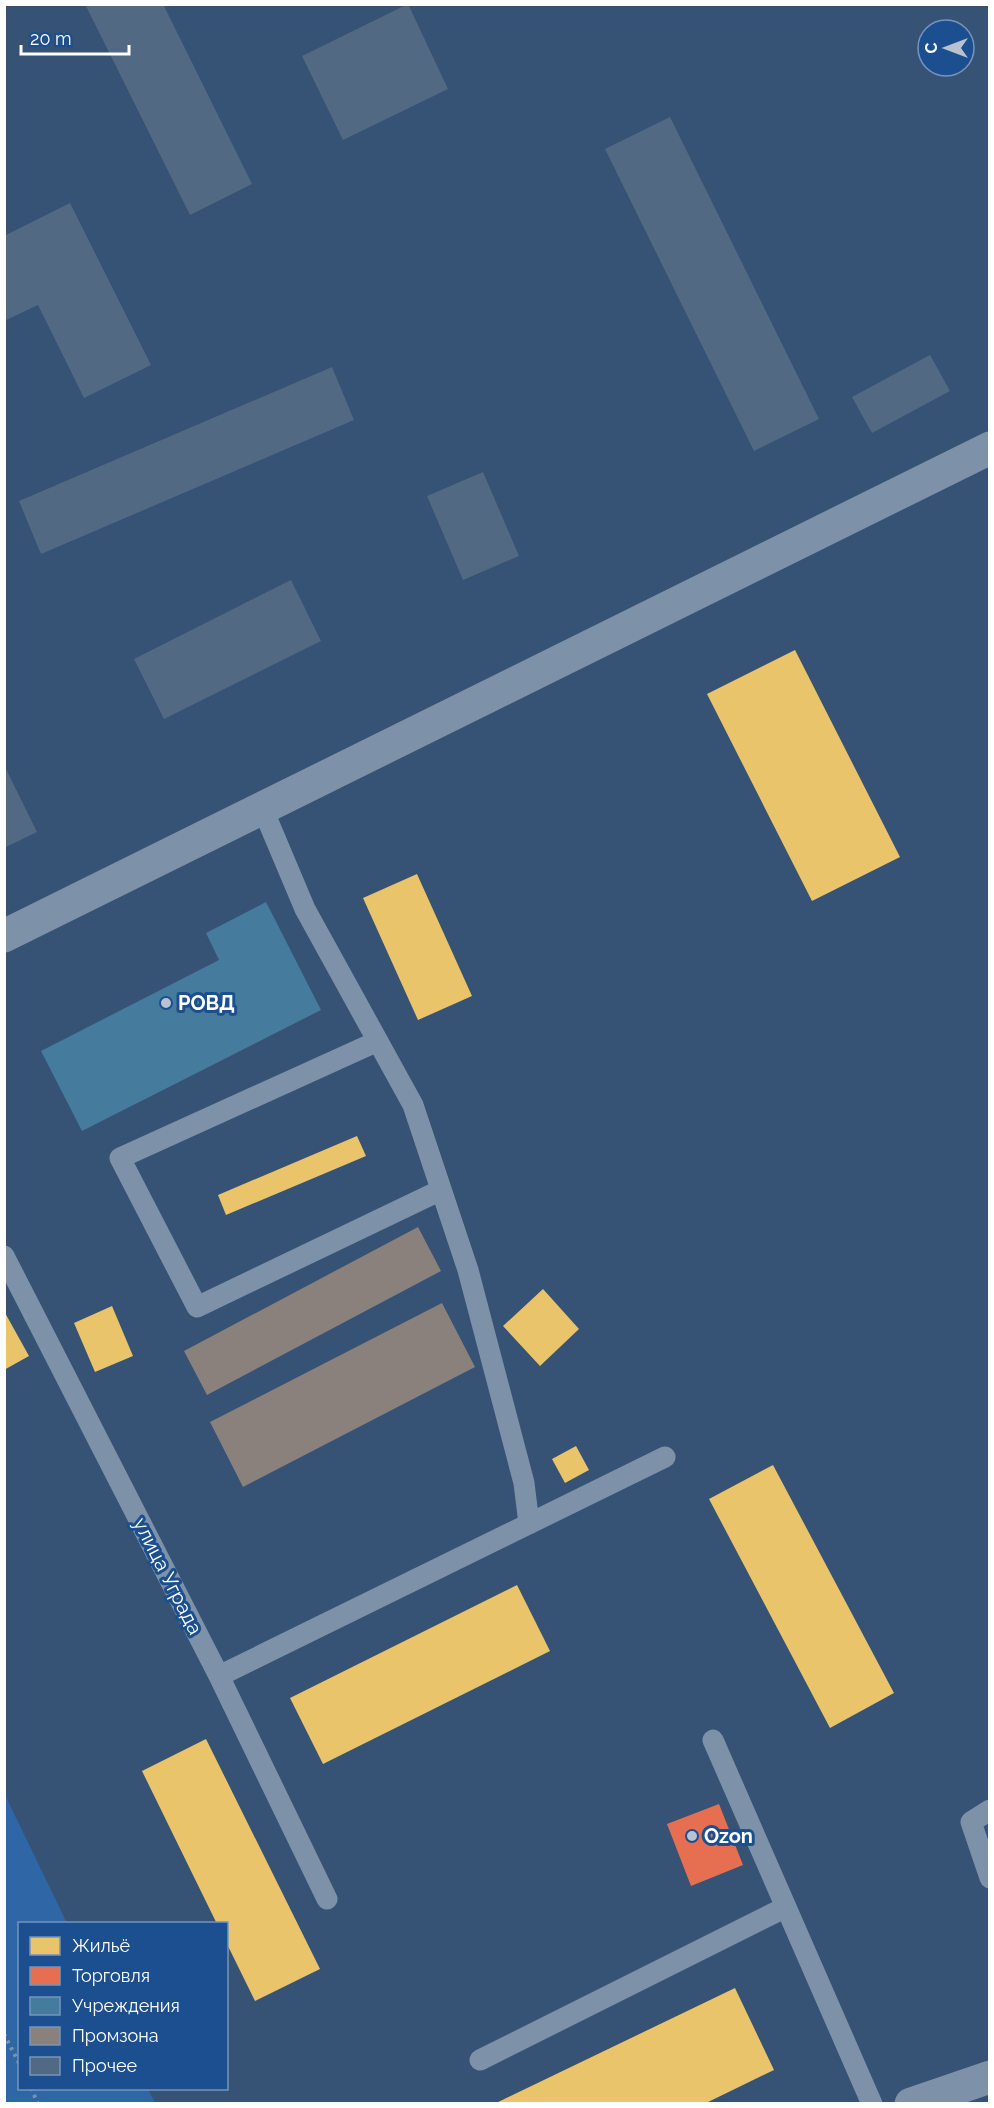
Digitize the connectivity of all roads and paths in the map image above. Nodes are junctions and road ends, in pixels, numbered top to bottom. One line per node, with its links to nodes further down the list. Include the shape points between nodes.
1 (990, 448): 2 (street)
2 (262, 807): 3 (street); 4 (lane, via 304,909)
3 (4, 936)
4 (378, 1041): 5 (lane, via 413,1105); 5 (lane, via 120,1158 197,1307)
5 (441, 1190): 8 (lane, via 468,1270 524,1483)
6 (4, 1256): 9 (lane, улица Уграда)
7 (665, 1457): 8 (lane)
8 (529, 1524): 9 (lane)
9 (219, 1676): 13 (lane, улица Уграда)
10 (713, 1740): 14 (lane)
11 (990, 1810): 12 (lane, via 971,1822)
12 (990, 1878)
13 (327, 1899)
14 (786, 1907): 17 (lane); 19 (lane)
15 (4, 2034): 16 (path)
16 (18, 2061)
17 (480, 2061)
18 (990, 2077): 20 (street)
19 (872, 2103)
20 (911, 2103)

